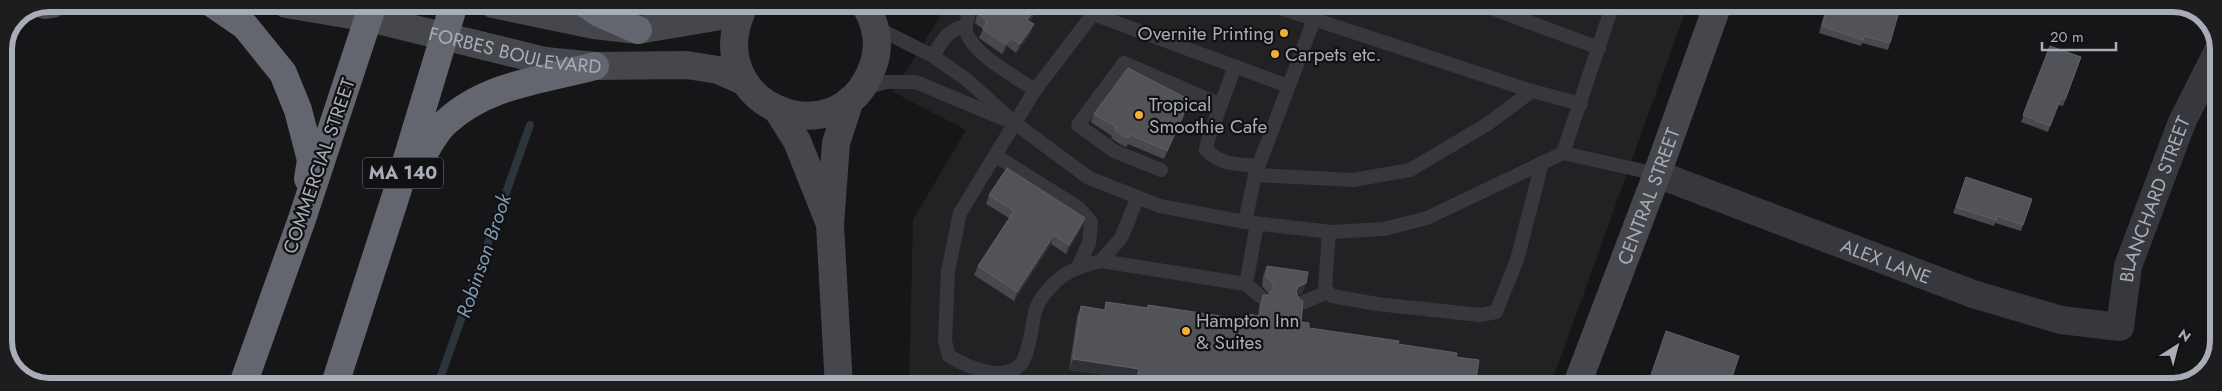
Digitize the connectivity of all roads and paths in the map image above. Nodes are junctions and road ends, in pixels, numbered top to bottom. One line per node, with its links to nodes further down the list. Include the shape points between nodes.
1 (225, 12): 42 (highway, via 245,26 283,73 298,110 311,160)
2 (371, 12): 42 (highway, COMMERCIAL STREET)
3 (374, 12): 19 (street, FORBES BOULEVARD)
4 (452, 12): 19 (highway, MA 140)
5 (533, 12): 18 (street, FORBES BOULEVARD)
6 (598, 12): 18 (highway)
7 (728, 12): 18 (street, FORBES BOULEVARD)
8 (741, 12): 25 (street, via 734,35 734,51)
9 (1092, 12): 27 (lane)
10 (1104, 12): 23 (lane)
11 (1292, 13): 17 (lane)
12 (1316, 13): 17 (lane)
13 (1503, 13): 20 (lane)
14 (1610, 13): 20 (lane)
15 (1715, 13): 39 (street, CENTRAL STREET)
16 (869, 15): 21 (lane); 29 (street, via 877,43 875,60)
17 (1313, 20): 26 (lane); 28 (lane)
18 (638, 30)
19 (445, 36): 22 (street, FORBES BOULEVARD, via 544,61); 40 (highway, MA 140)
20 (1599, 48): 30 (lane)
21 (933, 56): 27 (lane, via 942,38 966,22 968,37 977,48); 33 (lane, via 967,80)
22 (595, 66): 25 (street, FORBES BOULEVARD, via 687,65 718,70); 40 (highway, via 508,86 464,108 444,124)
23 (1235, 66): 26 (lane); 31 (lane)
24 (2209, 69): 52 (street, BLANCHARD STREET, via 2182,122 2128,266)
25 (743, 81): 32 (street)
26 (1288, 86): 38 (lane)
27 (1035, 90): 33 (lane)
28 (1532, 91): 30 (lane); 38 (lane, via 1486,125 1410,170 1353,180)
29 (856, 95): 32 (street, via 830,111 808,116); 33 (lane, via 886,82 916,82); 44 (street, via 836,143)
30 (1581, 104): 34 (lane)
31 (1221, 105): 37 (lane, via 1124,63 1078,124 1114,151); 38 (lane, via 1206,150 1225,163)
32 (778, 111): 44 (street, via 797,141)
33 (1016, 124): 35 (lane); 41 (lane, via 1088,178)
34 (1563, 153): 36 (lane); 39 (lane)
35 (996, 156): 47 (lane, via 1079,208 1091,222 1089,242); 47 (lane, via 960,213 948,271 946,341 949,356 970,368 997,372 1008,371 1020,364 1029,344 1038,304 1062,274)
36 (1542, 164): 45 (lane, via 1427,218 1384,229); 49 (lane, via 1517,260 1496,312 1480,315 1377,304 1332,296)
37 (1161, 170)
38 (1256, 171): 43 (lane)
39 (1657, 174): 52 (street, ALEX LANE, via 1974,294 2061,320); 56 (street, CENTRAL STREET)
40 (397, 192): 54 (highway, MA 140)
41 (1138, 197): 43 (lane, via 1160,206); 46 (lane, via 1121,238)
42 (302, 219): 53 (highway, COMMERCIAL STREET)
43 (1251, 223): 45 (lane); 48 (lane)
44 (830, 225): 55 (street)
45 (1329, 232): 49 (lane, via 1325,288)
46 (1101, 261): 47 (lane); 48 (lane)
47 (1078, 267)
48 (1246, 284): 50 (lane)
49 (1328, 292): 51 (lane)
50 (1261, 298)
51 (1301, 304)
52 (2120, 327)
53 (245, 378)
54 (337, 378)
55 (838, 378)
56 (1579, 378)

